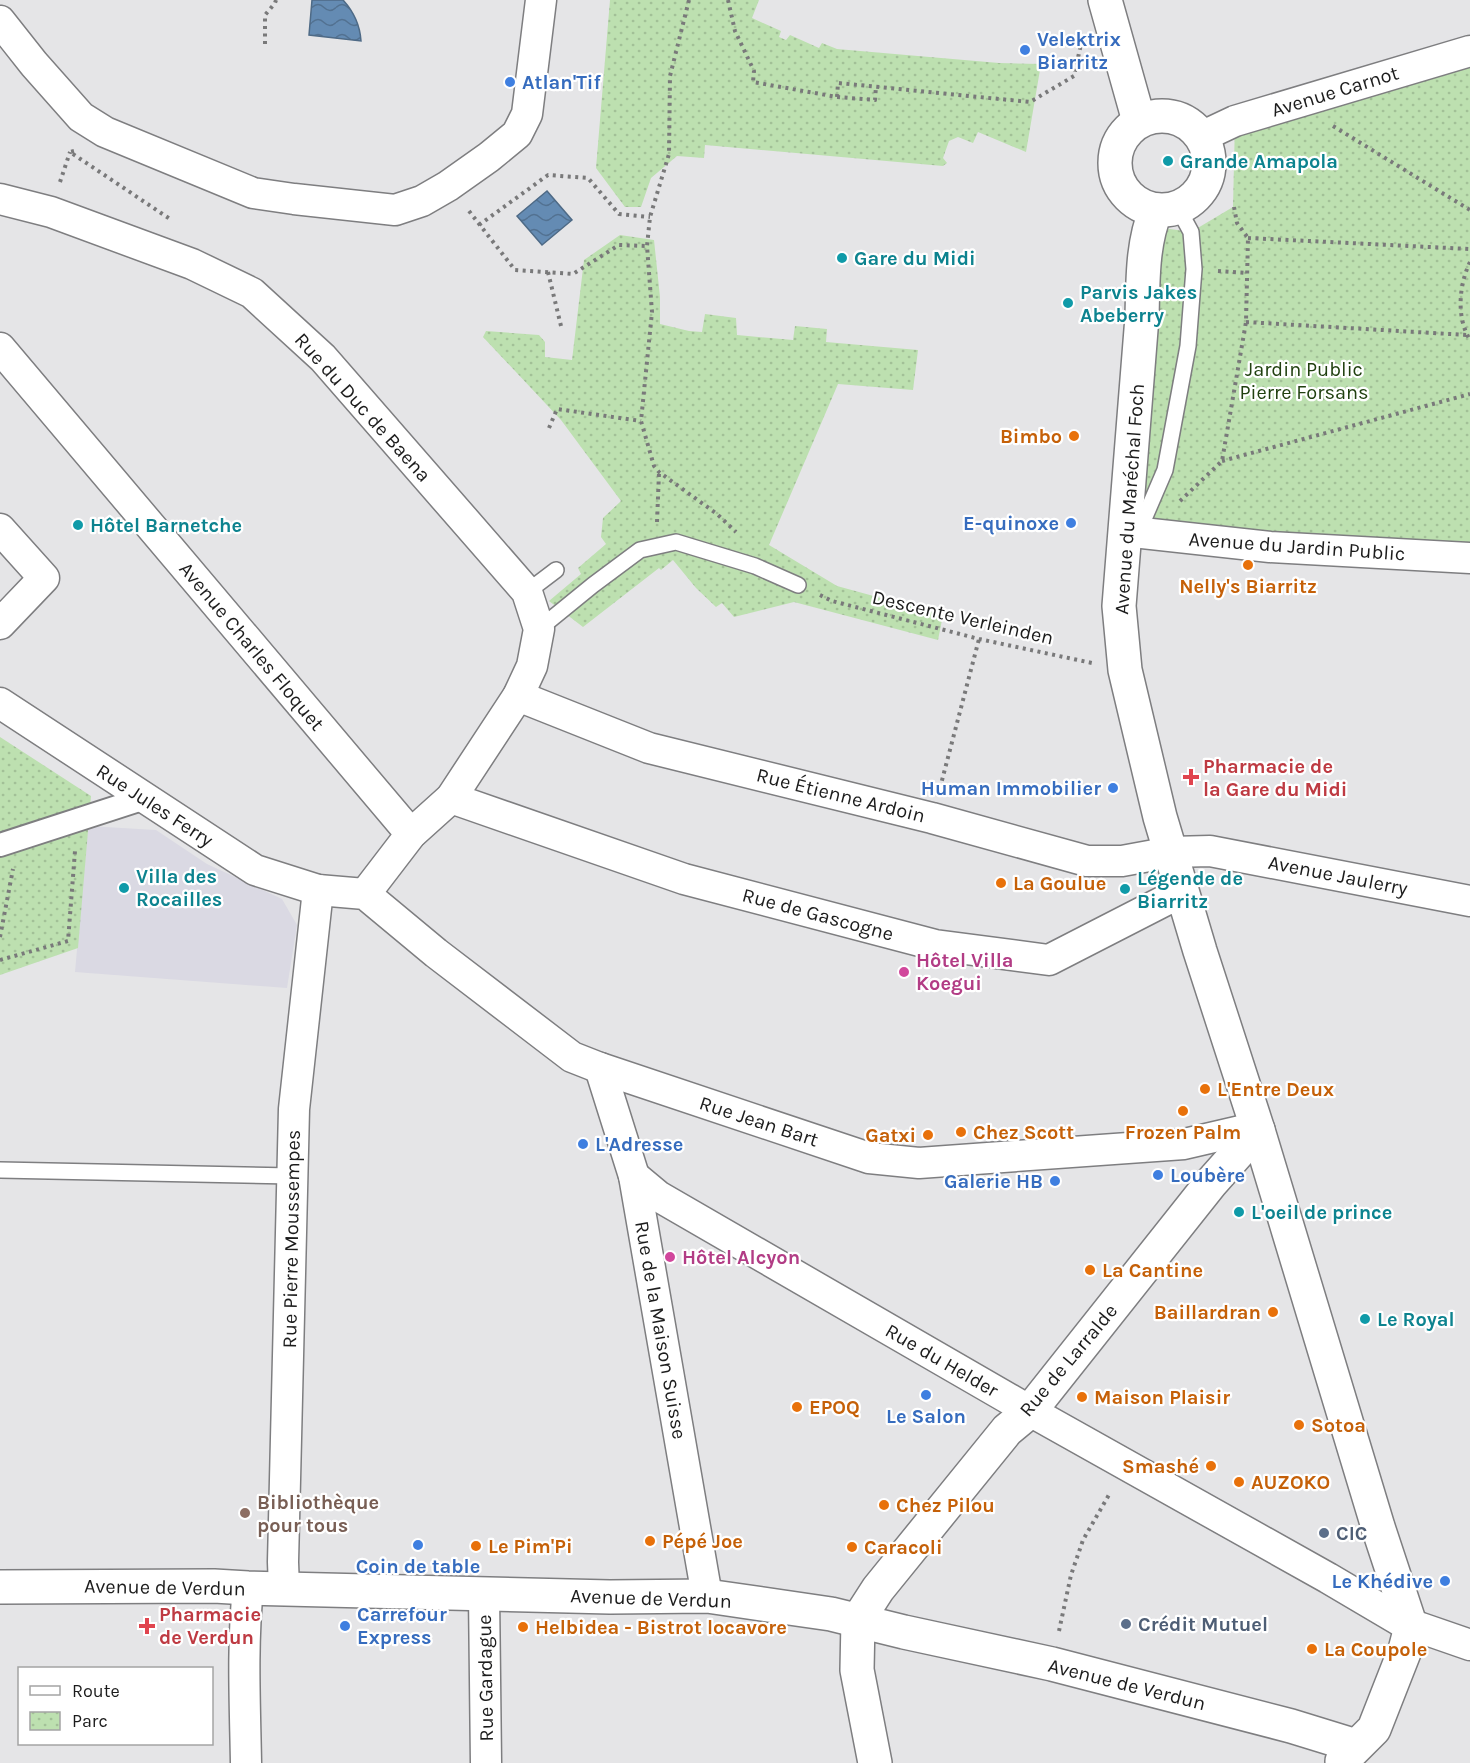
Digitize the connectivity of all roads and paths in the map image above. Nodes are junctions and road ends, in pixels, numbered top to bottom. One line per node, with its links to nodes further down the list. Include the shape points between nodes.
1 (276, 0): 7 (path, via 265,15)
2 (542, 0): 17 (street, via 527,114 517,134)
3 (689, 0): 23 (path, via 670,76 669,154)
4 (728, 0): 10 (path, via 735,31 754,71 753,82)
5 (1106, 4): 9 (path, via 1086,15 1074,76 1030,102); 12 (street)
6 (0, 21): 17 (street, via 81,117 105,132 253,193 395,210)
7 (265, 44)
8 (1470, 51): 11 (street, Avenue Carnot)
9 (876, 86): 10 (path, via 874,100); 10 (path, via 838,83)
10 (837, 97)
11 (1295, 103): 13 (street, Avenue Carnot, via 1235,121); 21 (path)
12 (1139, 121): 13 (street, via 1166,116 1192,126); 20 (street, via 1119,142 1115,171 1129,198 1141,206)
13 (1201, 137): 20 (street, via 1208,150 1207,178 1190,201)
14 (72, 146): 16 (path)
15 (82, 148): 16 (path)
16 (70, 152): 22 (path); 24 (path)
17 (448, 186): 25 (path)
18 (0, 199): 22 (street, Rue du Duc de Baena)
19 (1234, 207): 26 (path, via 1237,223)
20 (1167, 209): 42 (street, Avenue du Maréchal Foch, via 1149,226 1144,277); 42 (lane, via 1191,232 1194,269 1188,346 1165,470)
21 (1470, 210)
22 (51, 212): 48 (street, Rue du Duc de Baena, via 192,264 252,293 323,357)
23 (650, 218): 25 (path, via 619,214 588,178 548,175); 27 (path)
24 (175, 222)
25 (479, 225): 30 (path, via 515,270)
26 (1248, 238): 28 (path); 31 (path)
27 (647, 246): 30 (path, via 619,245 573,274); 37 (path, via 652,312)
28 (1470, 249)
29 (1470, 262): 33 (path, via 1463,276 1460,306)
30 (548, 272): 32 (path)
31 (1246, 322): 33 (path); 39 (path)
32 (561, 326)
33 (1467, 335): 34 (path)
34 (1470, 340)
35 (0, 348): 59 (street, Avenue Charles Floquet)
36 (1470, 394): 39 (path)
37 (642, 421): 38 (path, via 557,409); 40 (path)
38 (549, 428)
39 (1222, 460): 42 (path)
40 (659, 472): 43 (path, via 657,532); 45 (path, via 717,514 744,540)
41 (0, 529): 49 (street, via 44,578)
42 (1136, 532): 44 (street, Avenue du Jardin Public, via 1270,547); 52 (street, Avenue du Maréchal Foch, via 1119,606)
43 (640, 550): 45 (lane, via 676,542); 50 (lane)
44 (1470, 558)
45 (755, 566): 47 (lane)
46 (556, 570): 48 (lane)
47 (798, 585): 51 (path, Descente Verleinden, via 832,601)
48 (527, 592): 50 (street, Rue du Duc de Baena)
49 (0, 624)
50 (539, 628): 53 (street, via 532,666)
51 (979, 639): 52 (path, Descente Verleinden); 57 (path)
52 (1125, 670): 61 (street, Avenue du Maréchal Foch)
53 (518, 696): 56 (street); 57 (street, Rue Étienne Ardoin, via 649,748)
54 (0, 703): 55 (street, Rue Jules Ferry)
55 (145, 798): 58 (street); 62 (street, Rue Jules Ferry, via 255,870)
56 (451, 798): 59 (street); 64 (street, Rue de Gascogne, via 684,879 935,945 1049,960)
57 (932, 818): 61 (street, Rue Étienne Ardoin, via 1087,861 1122,861)
58 (78, 820): 60 (street); 66 (path, via 68,941)
59 (411, 834): 63 (street)
60 (0, 845)
61 (1171, 852): 64 (street, Avenue du Maréchal Foch); 65 (street, Avenue Jaulerry, via 1210,851)
62 (318, 890): 63 (street); 70 (street, Rue Pierre Moussempes, via 294,1108)
63 (365, 894): 67 (street, Rue Jean Bart, via 572,1057)
64 (1183, 894): 68 (street, Avenue du Maréchal Foch)
65 (1470, 901)
66 (0, 960)
67 (600, 1068): 68 (street, Rue Jean Bart, via 869,1158 919,1163 1184,1144); 71 (street, Rue de la Maison Suisse)
68 (1258, 1130): 72 (street, Rue de Larralde); 73 (street, Avenue du Maréchal Foch)
69 (0, 1170): 70 (lane)
70 (292, 1176): 78 (street, Rue Pierre Moussempes)
71 (634, 1176): 74 (street, Rue du Helder, via 658,1196); 80 (street, Rue de la Maison Suisse)
72 (1211, 1183): 73 (street, via 1244,1179 1263,1184); 74 (street, Rue de Larralde)
73 (1279, 1200): 82 (street, Avenue du Maréchal Foch)
74 (1030, 1412): 75 (street, Rue du Helder); 81 (street, Rue de Larralde, via 1007,1430 878,1589)
75 (1125, 1466): 82 (street, Rue du Helder); 84 (path, via 1083,1540 1071,1575)
76 (0, 1587): 77 (street, Avenue de Verdun)
77 (248, 1588): 78 (street, Avenue de Verdun); 86 (street, via 244,1664)
78 (284, 1589): 79 (street, Avenue de Verdun)
79 (484, 1594): 80 (street, Avenue de Verdun); 87 (street, Rue Gardague)
80 (707, 1596): 81 (street, Avenue de Verdun)
81 (858, 1620): 84 (street, Avenue de Verdun); 88 (street, via 857,1670)
82 (1411, 1627): 83 (street, Rue du Helder); 85 (street, via 1374,1729)
83 (1470, 1645)
84 (1052, 1664): 85 (street, Avenue de Verdun, via 1291,1726)
85 (1348, 1755)
86 (246, 1763)
87 (486, 1763)
88 (875, 1763)

